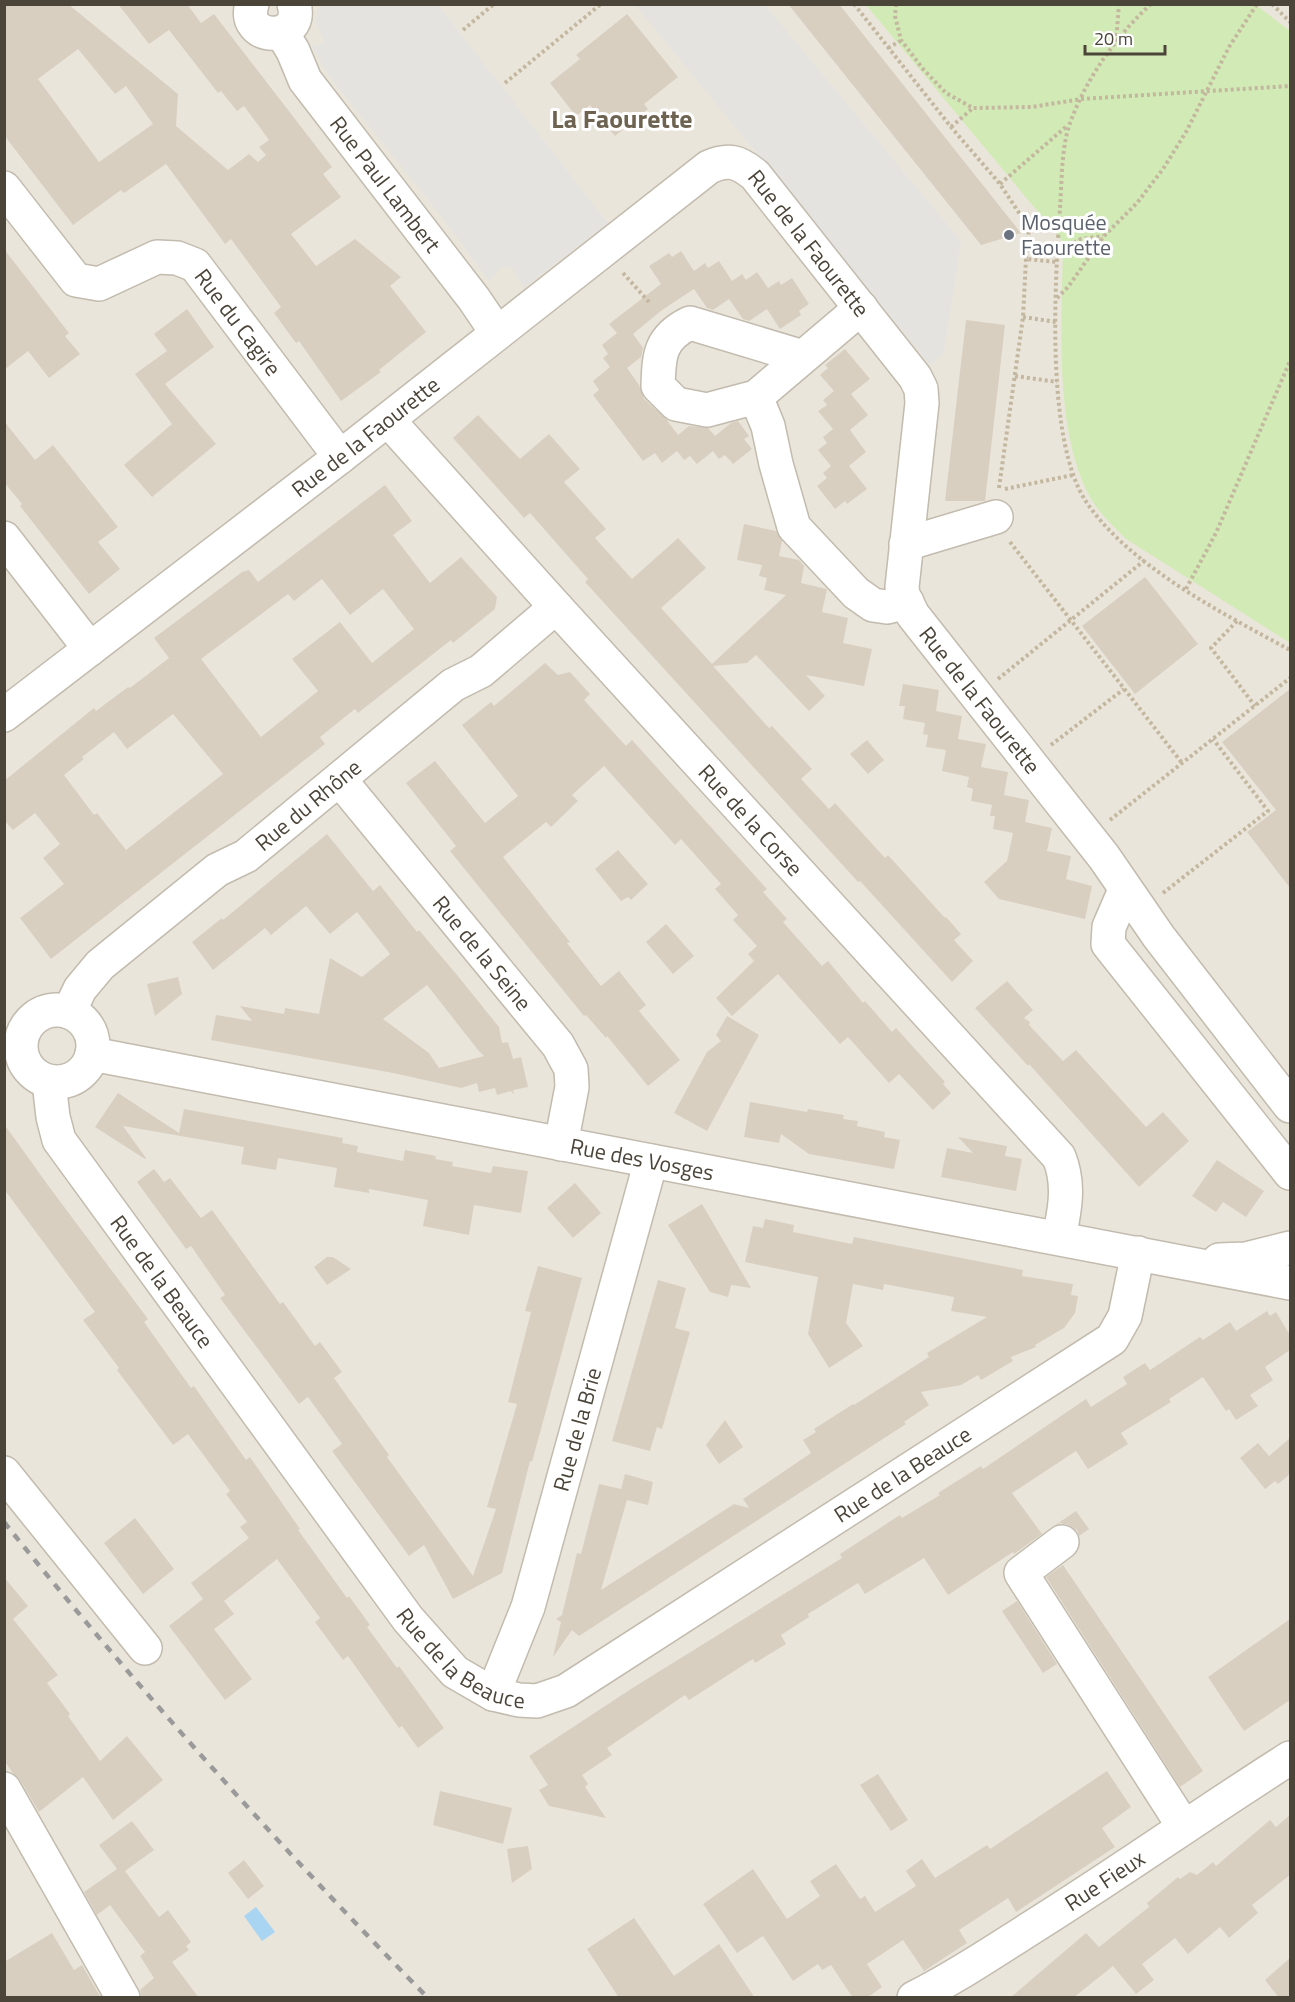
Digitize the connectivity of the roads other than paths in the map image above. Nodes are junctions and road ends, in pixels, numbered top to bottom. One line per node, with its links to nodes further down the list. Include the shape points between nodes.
1 (252, 4): 2 (street, via 251,20 264,33)
2 (288, 19): 5 (street, Rue Paul Lambert, via 293,51 305,80)
3 (4, 188): 9 (street, Rue du Cagire, via 76,280 99,284 157,257 177,258 195,265)
4 (861, 308): 5 (street, Rue de la Faourette, via 755,175 731,160 709,167); 6 (street); 12 (street, Rue de la Faourette, via 921,388)
5 (497, 333): 8 (street, Rue de la Faourette)
6 (803, 357): 7 (street); 7 (street, via 690,323 674,331 659,356 658,387 676,404 707,410)
7 (756, 397): 13 (street, via 768,426 794,527 856,593 873,605 887,607)
8 (388, 420): 9 (street, Rue de la Faourette); 14 (street, Rue de la Corse)
9 (340, 457): 15 (street, Rue de la Faourette)
10 (996, 517): 12 (street)
11 (4, 538): 15 (street)
12 (906, 544): 13 (street, Rue de la Faourette, via 902,587)
13 (907, 602): 18 (street, Rue de la Faourette, via 913,615 1088,837)
14 (556, 607): 17 (street, Rue du Rhône, via 481,671 453,685); 27 (street, Rue de la Corse, via 1059,1156 1067,1186)
15 (90, 649): 16 (street, Rue de la Faourette)
16 (4, 715)
17 (340, 780): 19 (street, Rue du Rhône, via 246,856 217,870 100,965 80,989); 24 (street, Rue de la Seine, via 558,1045 571,1069 572,1087)
18 (1132, 900): 23 (street, Rue de la Faourette); 26 (street, via 1109,927 1108,944)
19 (69, 1012): 20 (street, via 57,1010 38,1015); 21 (street, via 83,1021 91,1035)
20 (13, 1040): 22 (street, via 34,1075)
21 (92, 1054): 22 (street, via 80,1073 64,1082); 24 (street, Rue des Vosges)
22 (49, 1082): 35 (street, Rue de la Beauce, via 59,1140 408,1619 455,1672)
23 (1290, 1106)
24 (561, 1144): 25 (street, Rue des Vosges)
25 (651, 1161): 27 (street, Rue des Vosges); 35 (street, Rue de la Brie, via 528,1607)
26 (1290, 1173)
27 (1059, 1238): 29 (street, Rue des Vosges)
28 (1290, 1248): 30 (street, Rue des Vosges, via 1246,1259)
29 (1138, 1253): 30 (street, Rue des Vosges); 35 (street, Rue de la Beauce, via 1125,1316 1112,1339 566,1691 537,1701)
30 (1190, 1262): 31 (street, Rue des Vosges)
31 (1290, 1283)
32 (4, 1473): 34 (street)
33 (1062, 1542): 38 (street, via 1021,1573)
34 (145, 1648)
35 (493, 1694)
36 (1290, 1758): 38 (street, Rue Fieux)
37 (5, 1789): 39 (street)
38 (1184, 1827): 40 (street, Rue Fieux, via 1075,1900)
39 (123, 1998)
40 (914, 1998)

